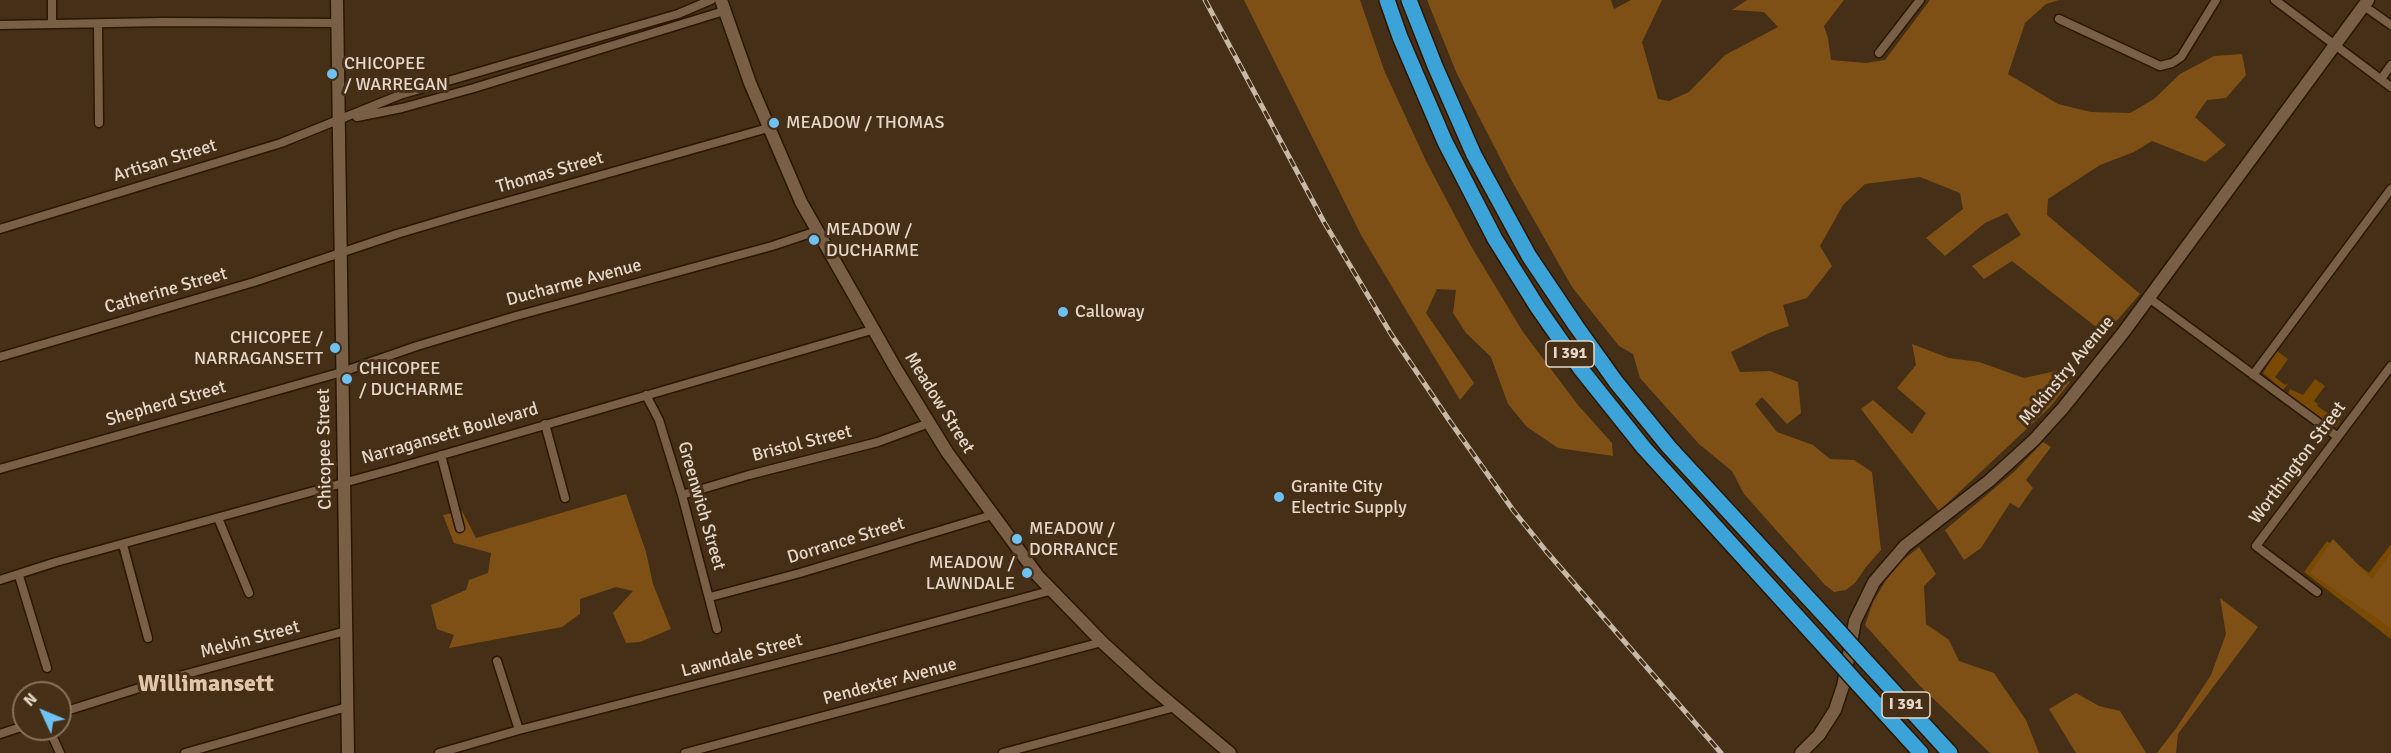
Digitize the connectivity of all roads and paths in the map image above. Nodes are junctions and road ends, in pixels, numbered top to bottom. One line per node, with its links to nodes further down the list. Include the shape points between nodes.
1 (52, 0): 12 (street)
2 (337, 0): 13 (main road, Chicopee Street)
3 (711, 0): 17 (street)
4 (1387, 0): 77 (highway, I 391, bridge, via 1445,142 1495,239 1580,368 1644,448)
5 (1409, 0): 78 (highway, I 391, bridge, via 1474,155 1529,256 1616,382 1669,447)
6 (1920, 0): 20 (street)
7 (2216, 0): 11 (street, via 2181,57 2160,66)
8 (2275, 0): 19 (street)
9 (2366, 3): 16 (street); 19 (main road, Mckinstry Avenue)
10 (723, 5): 18 (street); 30 (main road, Meadow Street)
11 (2059, 19)
12 (52, 23): 14 (street); 15 (street)
13 (338, 23): 14 (street); 28 (main road, Chicopee Street)
14 (98, 24): 29 (street)
15 (0, 25)
16 (2391, 25)
17 (612, 34): 18 (street); 21 (street)
18 (616, 46): 23 (street)
19 (2335, 46): 24 (street); 35 (main road, Mckinstry Avenue)
20 (1879, 53)
21 (528, 58): 23 (street); 25 (street)
22 (2391, 65): 24 (street)
23 (532, 70): 27 (street)
24 (2380, 80): 26 (street)
25 (440, 84): 27 (street); 28 (street, via 400,95)
26 (2391, 87)
27 (443, 96): 28 (street)
28 (339, 121): 32 (street, Artisan Street, via 280,143); 34 (main road, Chicopee Street)
29 (99, 123)
30 (768, 128): 33 (main road, Meadow Street); 34 (street, Thomas Street)
31 (2391, 189): 40 (street)
32 (0, 229)
33 (817, 231): 36 (main road, Meadow Street); 39 (street, Ducharme Avenue, via 516,316)
34 (341, 252): 37 (street, Catherine Street, via 254,282); 39 (main road, Chicopee Street)
35 (2148, 298): 40 (street); 70 (main road, Mckinstry Avenue, via 2041,432 1983,487 1905,546 1874,582 1855,621 1838,702 1828,723)
36 (875, 329): 41 (street, Narragansett Boulevard); 42 (main road, Meadow Street)
37 (0, 357)
38 (2391, 366): 44 (street, Worthington Street)
39 (342, 372): 46 (street, Shepherd Street); 47 (main road, Chicopee Street)
40 (2253, 375): 44 (street)
41 (646, 394): 43 (street, Narragansett Boulevard); 48 (street, Greenwich Street, via 659,420)
42 (929, 423): 48 (street, Bristol Street, via 878,442); 50 (main road, Meadow Street)
43 (545, 424): 45 (street, Narragansett Boulevard); 49 (street)
44 (2338, 437): 57 (street, Worthington Street, via 2256,546)
45 (441, 455): 47 (street, Narragansett Boulevard); 52 (street)
46 (0, 469)
47 (343, 482): 51 (street, Narragansett Boulevard); 61 (main road, Chicopee Street)
48 (682, 495): 59 (street, Greenwich Street)
49 (565, 498)
50 (992, 515): 56 (main road, Meadow Street); 59 (street, Dorrance Street)
51 (218, 518): 53 (street, Narragansett Boulevard); 58 (street)
52 (460, 528)
53 (123, 545): 54 (street, Narragansett Boulevard); 62 (street)
54 (19, 576): 55 (street, Narragansett Boulevard); 65 (street)
55 (0, 580)
56 (1053, 590): 63 (main road, Meadow Street); 69 (street, Lawndale Street)
57 (2317, 592)
58 (249, 593)
59 (710, 597): 60 (street, Greenwich Street)
60 (717, 629)
61 (345, 631): 66 (main road, Chicopee Street); 68 (street, Melvin Street)
62 (148, 638)
63 (1102, 642): 67 (main road, Meadow Street); 74 (street, Pendexter Avenue)
64 (497, 661): 69 (street)
65 (47, 668)
66 (347, 707): 71 (street); 72 (main road, Chicopee Street)
67 (1175, 707): 75 (street); 76 (main road, Meadow Street)
68 (72, 709)
69 (519, 730): 73 (street, Lawndale Street)
70 (1806, 749)
71 (185, 753)
72 (348, 753)
73 (439, 753)
74 (685, 753)
75 (1003, 753)
76 (1230, 753)
77 (1921, 753)
78 (1950, 753)

